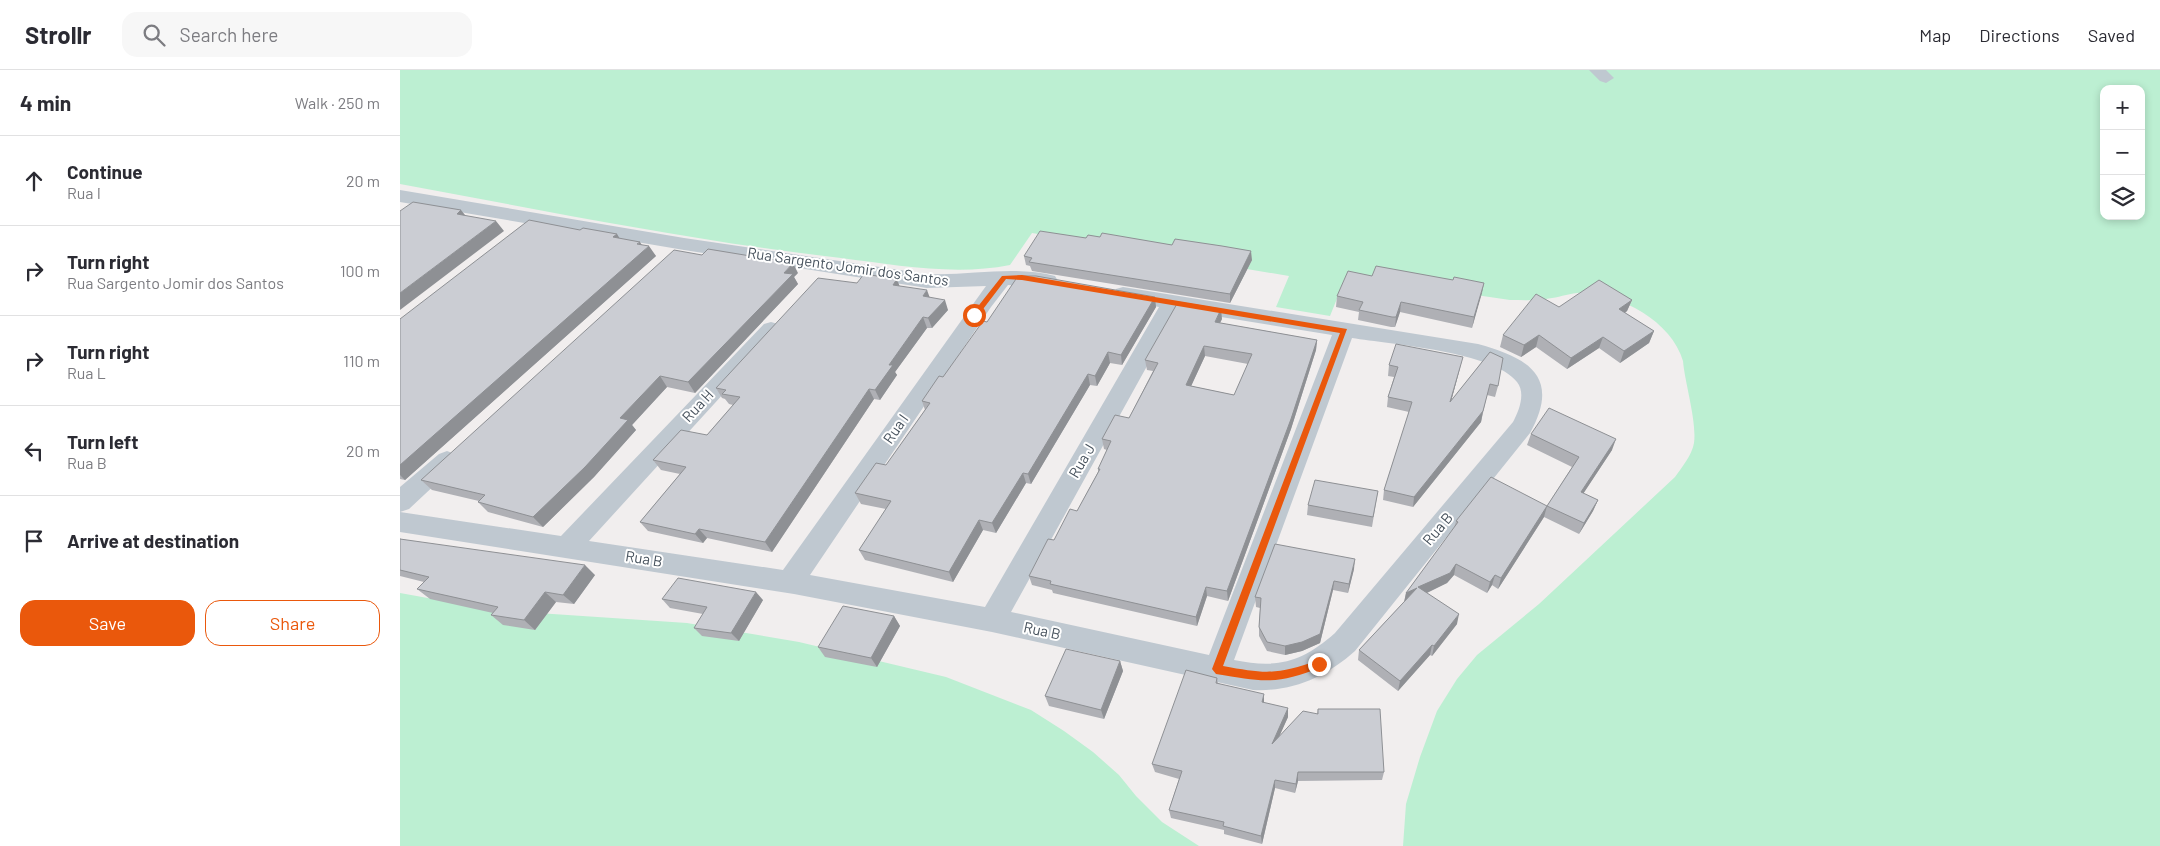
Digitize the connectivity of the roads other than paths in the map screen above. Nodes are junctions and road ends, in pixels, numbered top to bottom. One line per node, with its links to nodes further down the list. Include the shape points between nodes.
1 (400, 196): 2 (street, Rua Sargento Jomir dos Santos)
2 (536, 218): 3 (street); 4 (street, Rua Sargento Jomir dos Santos)
3 (513, 235)
4 (684, 244): 5 (street); 6 (street, Rua Sargento Jomir dos Santos)
5 (662, 264)
6 (830, 266): 7 (street, Rua Sargento Jomir dos Santos, via 942,282); 9 (street)
7 (1004, 277): 8 (street, Rua Sargento Jomir dos Santos); 18 (street, Rua I)
8 (1066, 284)
9 (810, 287)
10 (1104, 290): 11 (street)
11 (1172, 302): 13 (street); 19 (street, Rua J)
12 (783, 316): 17 (street, Rua H)
13 (1344, 331): 20 (street); 20 (street, Rua B, via 1478,351 1510,362 1526,376 1534,399 1532,407 1522,427 1332,655 1306,670 1279,677 1253,677)
14 (466, 442): 15 (street)
15 (400, 502)
16 (400, 522): 17 (street, Rua B)
17 (566, 547): 18 (street, Rua B)
18 (790, 582): 19 (street, Rua B)
19 (992, 620): 20 (street, Rua B)
20 (1216, 669)

